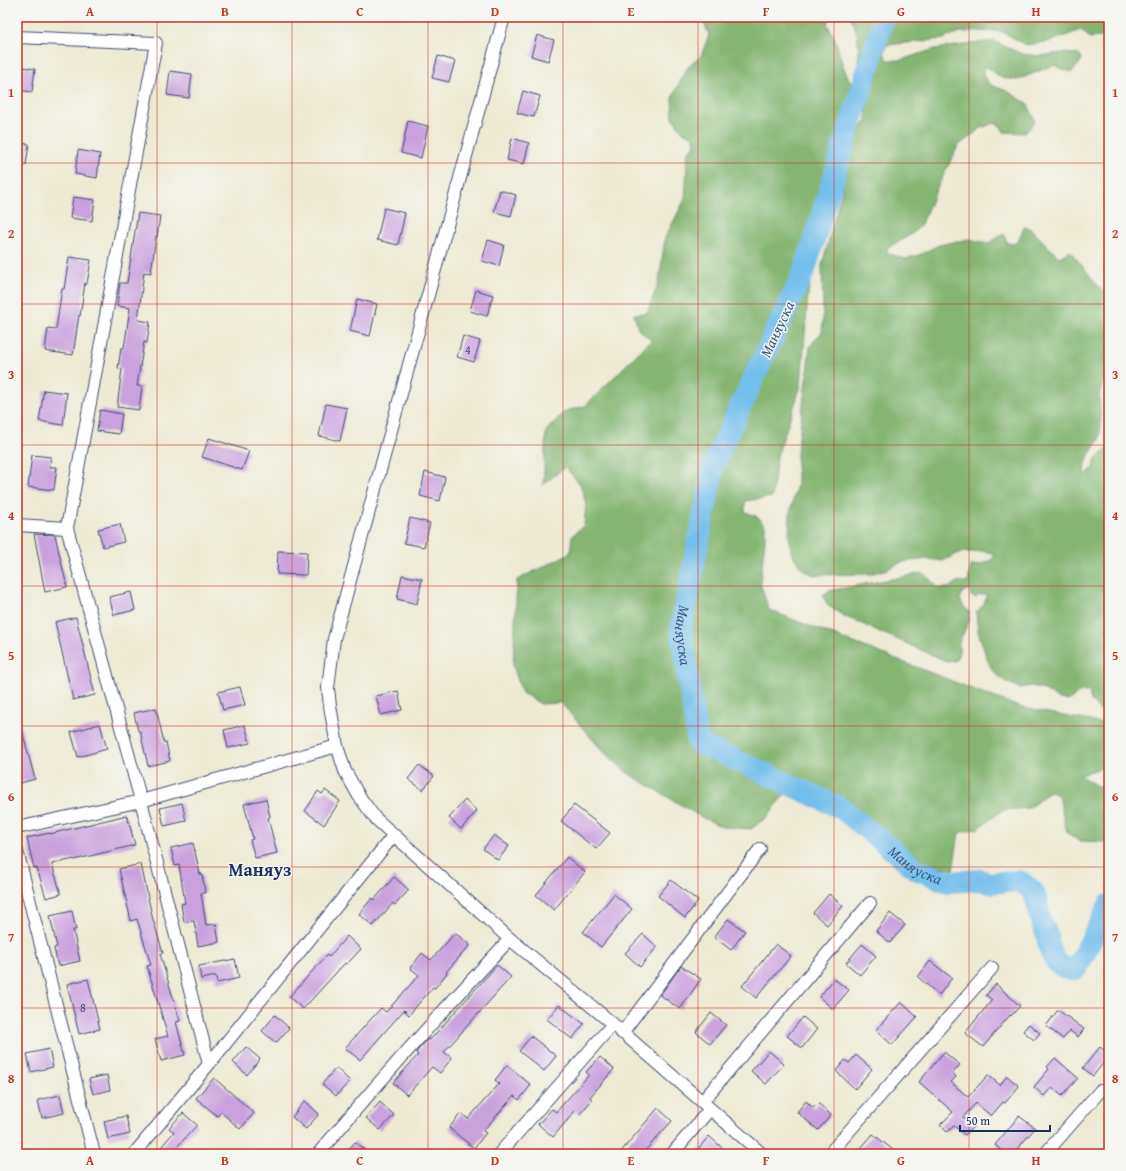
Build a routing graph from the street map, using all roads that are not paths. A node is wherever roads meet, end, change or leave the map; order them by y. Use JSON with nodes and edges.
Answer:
{"nodes":[{"id":1,"x":504,"y":17,"type":"edge"},
{"id":2,"x":17,"y":37,"type":"edge"},
{"id":3,"x":17,"y":525,"type":"edge"},
{"id":4,"x":67,"y":528,"type":"junction"},
{"id":5,"x":337,"y":746,"type":"junction"},
{"id":6,"x":141,"y":801,"type":"junction"},
{"id":7,"x":17,"y":828,"type":"edge"},
{"id":8,"x":393,"y":836,"type":"junction"},
{"id":9,"x":760,"y":849,"type":"dead end"},
{"id":10,"x":17,"y":851,"type":"edge"},
{"id":11,"x":870,"y":903,"type":"dead end"},
{"id":12,"x":510,"y":939,"type":"junction"},
{"id":13,"x":992,"y":968,"type":"dead end"},
{"id":14,"x":613,"y":1024,"type":"junction"},
{"id":15,"x":622,"y":1033,"type":"junction"},
{"id":16,"x":209,"y":1064,"type":"junction"},
{"id":17,"x":1100,"y":1091,"type":"dead end"},
{"id":18,"x":706,"y":1106,"type":"junction"},
{"id":19,"x":94,"y":1154,"type":"edge"},
{"id":20,"x":134,"y":1154,"type":"edge"},
{"id":21,"x":318,"y":1154,"type":"edge"},
{"id":22,"x":499,"y":1154,"type":"edge"},
{"id":23,"x":672,"y":1154,"type":"edge"},
{"id":24,"x":762,"y":1154,"type":"edge"},
{"id":25,"x":829,"y":1154,"type":"edge"},
{"id":26,"x":1045,"y":1154,"type":"edge"}],
"edges":[{"from":1,"to":5,"type":"street"},
{"from":2,"to":4,"type":"street"},
{"from":3,"to":4,"type":"street"},
{"from":4,"to":6,"type":"street"},
{"from":5,"to":6,"type":"street"},
{"from":5,"to":8,"type":"street"},
{"from":6,"to":7,"type":"street"},
{"from":6,"to":16,"type":"street"},
{"from":8,"to":12,"type":"street"},
{"from":8,"to":16,"type":"street"},
{"from":9,"to":15,"type":"street"},
{"from":10,"to":19,"type":"street"},
{"from":11,"to":18,"type":"street"},
{"from":12,"to":14,"type":"street"},
{"from":12,"to":21,"type":"street"},
{"from":13,"to":25,"type":"street"},
{"from":14,"to":15,"type":"street"},
{"from":14,"to":22,"type":"street"},
{"from":15,"to":18,"type":"street"},
{"from":16,"to":20,"type":"street"},
{"from":17,"to":26,"type":"street"},
{"from":18,"to":23,"type":"street"},
{"from":18,"to":24,"type":"street"}]}
